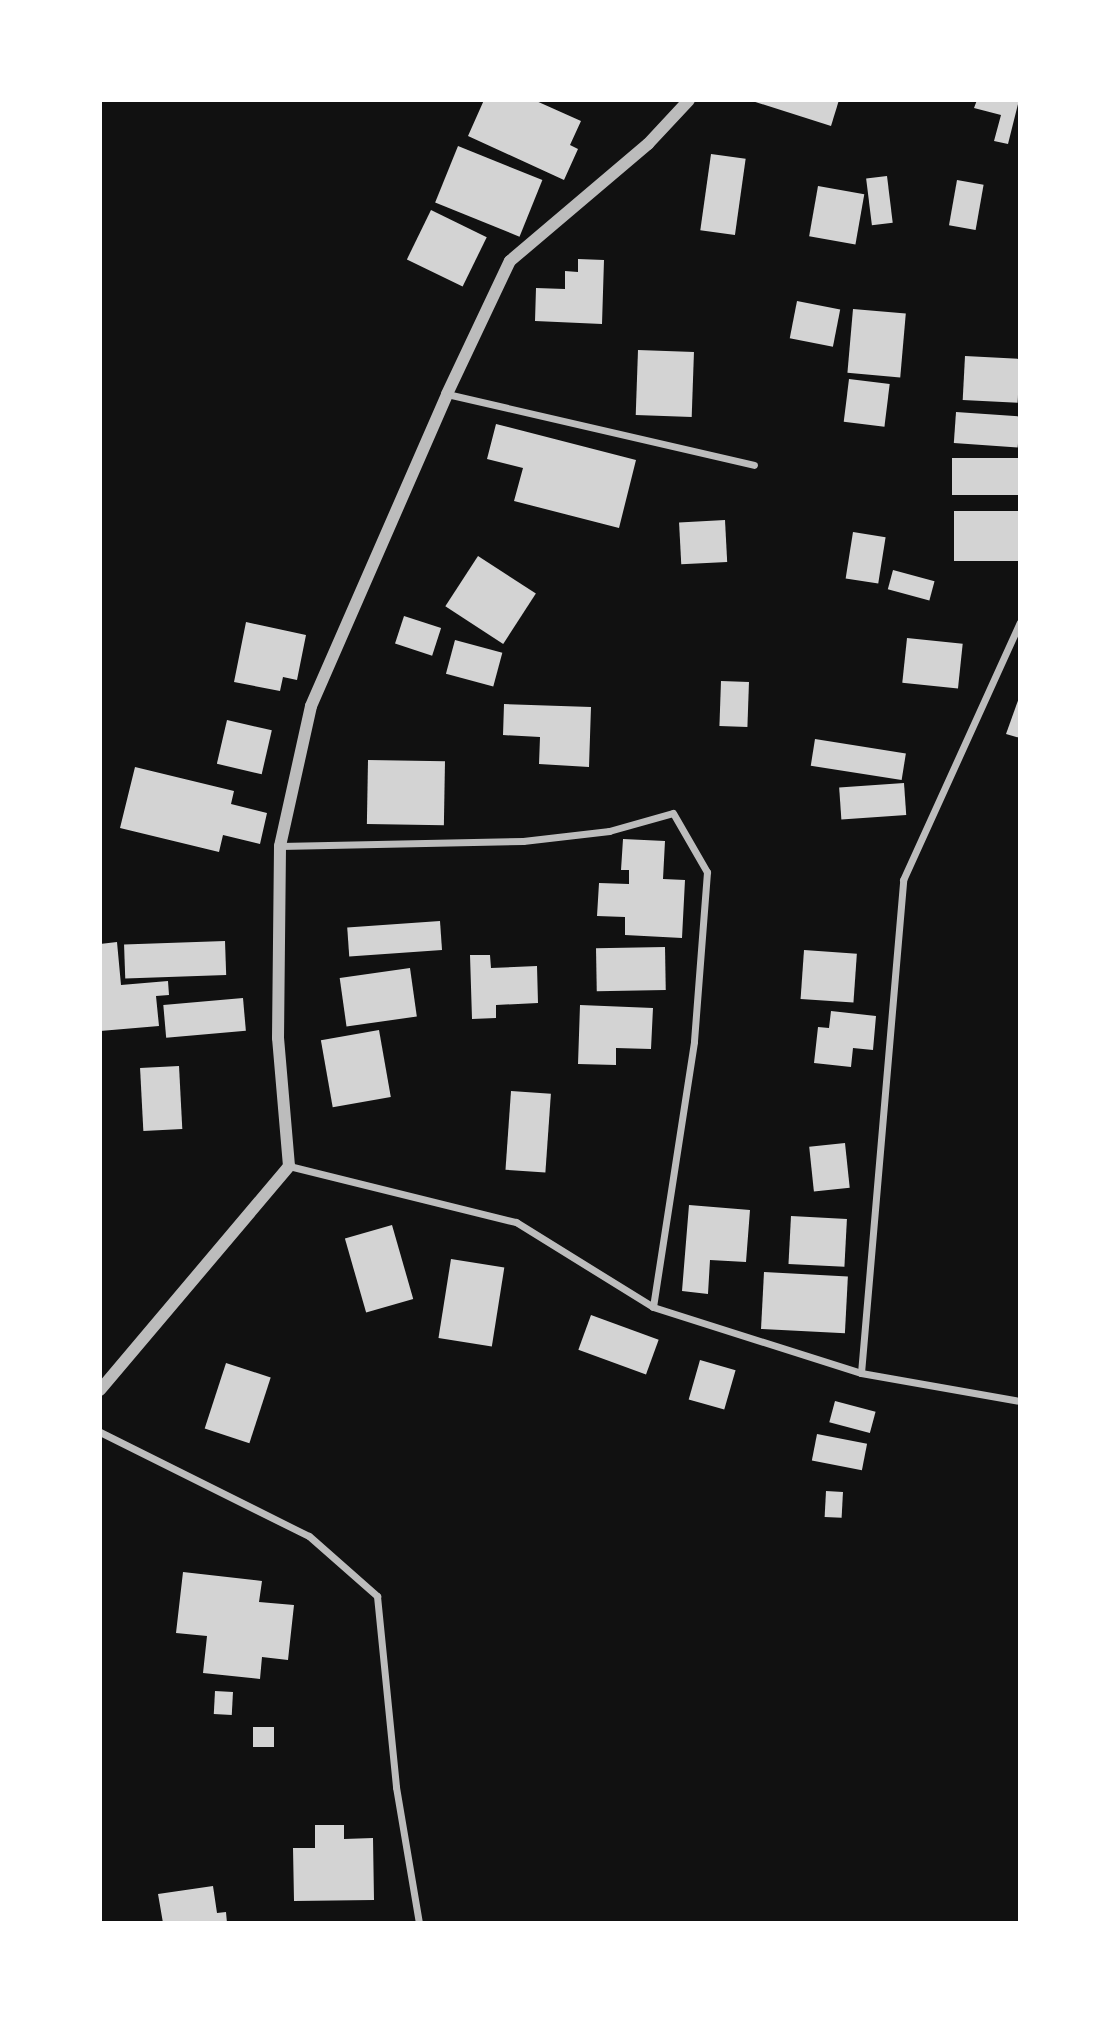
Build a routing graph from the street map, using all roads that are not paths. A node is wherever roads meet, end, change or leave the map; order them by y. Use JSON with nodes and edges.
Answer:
{"nodes":[{"id":1,"x":689,"y":100,"type":"edge"},
{"id":2,"x":447,"y":394,"type":"junction"},
{"id":3,"x":754,"y":465,"type":"dead end"},
{"id":4,"x":1020,"y":622,"type":"edge"},
{"id":5,"x":280,"y":846,"type":"junction"},
{"id":6,"x":289,"y":1166,"type":"junction"},
{"id":7,"x":653,"y":1307,"type":"junction"},
{"id":8,"x":861,"y":1373,"type":"junction"},
{"id":9,"x":100,"y":1390,"type":"edge"},
{"id":10,"x":1020,"y":1401,"type":"edge"},
{"id":11,"x":100,"y":1432,"type":"edge"},
{"id":12,"x":419,"y":1923,"type":"edge"}],
"edges":[{"from":1,"to":2,"type":"street"},
{"from":2,"to":3,"type":"street"},
{"from":2,"to":5,"type":"street"},
{"from":4,"to":8,"type":"street"},
{"from":5,"to":6,"type":"street"},
{"from":5,"to":7,"type":"street"},
{"from":6,"to":7,"type":"street"},
{"from":6,"to":9,"type":"street"},
{"from":7,"to":8,"type":"street"},
{"from":8,"to":10,"type":"street"},
{"from":11,"to":12,"type":"street"}]}
